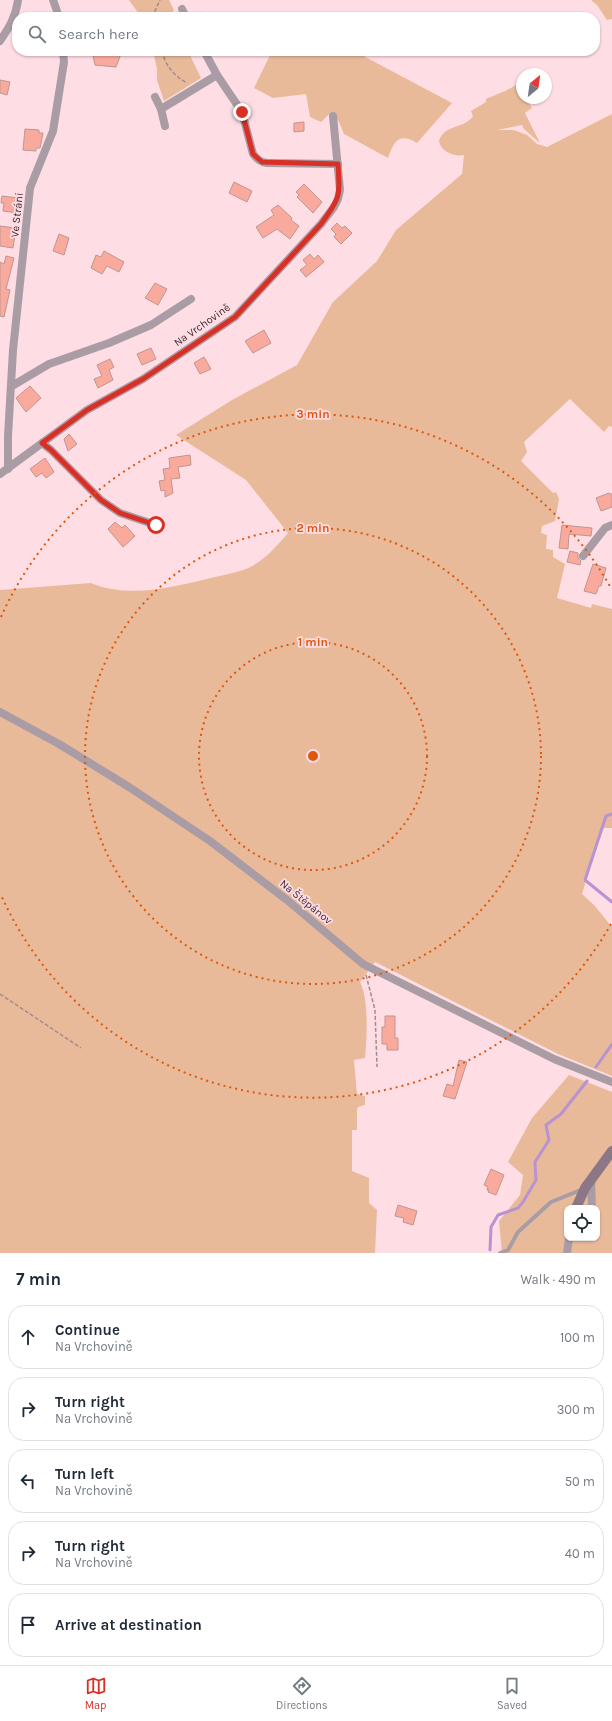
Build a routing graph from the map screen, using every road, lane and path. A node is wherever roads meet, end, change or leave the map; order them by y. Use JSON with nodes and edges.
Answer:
{"nodes":[{"id":1,"x":18,"y":0,"type":"edge"},
{"id":2,"x":53,"y":0,"type":"edge"},
{"id":3,"x":160,"y":0,"type":"edge"},
{"id":4,"x":182,"y":9,"type":"dead end"},
{"id":5,"x":16,"y":12,"type":"edge"},
{"id":6,"x":57,"y":12,"type":"edge"},
{"id":7,"x":154,"y":12,"type":"edge"},
{"id":8,"x":184,"y":12,"type":"edge"},
{"id":9,"x":12,"y":21,"type":"edge"},
{"id":10,"x":0,"y":41,"type":"edge"},
{"id":11,"x":63,"y":56,"type":"edge"},
{"id":12,"x":164,"y":56,"type":"edge"},
{"id":13,"x":207,"y":56,"type":"edge"},
{"id":14,"x":217,"y":75,"type":"junction"},
{"id":15,"x":196,"y":88,"type":"junction"},
{"id":16,"x":155,"y":97,"type":"dead end"},
{"id":17,"x":161,"y":109,"type":"junction"},
{"id":18,"x":333,"y":116,"type":"dead end"},
{"id":19,"x":165,"y":126,"type":"dead end"},
{"id":20,"x":338,"y":164,"type":"junction"},
{"id":21,"x":191,"y":299,"type":"dead end"},
{"id":22,"x":12,"y":386,"type":"junction"},
{"id":23,"x":42,"y":443,"type":"junction"},
{"id":24,"x":8,"y":469,"type":"junction"},
{"id":25,"x":0,"y":474,"type":"edge"},
{"id":26,"x":156,"y":525,"type":"dead end"},
{"id":27,"x":612,"y":525,"type":"edge"},
{"id":28,"x":583,"y":556,"type":"dead end"},
{"id":29,"x":0,"y":712,"type":"edge"},
{"id":30,"x":363,"y":964,"type":"junction"},
{"id":31,"x":0,"y":994,"type":"edge"},
{"id":32,"x":81,"y":1048,"type":"dead end"},
{"id":33,"x":377,"y":1067,"type":"dead end"},
{"id":34,"x":612,"y":1082,"type":"edge"},
{"id":35,"x":612,"y":1151,"type":"edge"},
{"id":36,"x":588,"y":1184,"type":"junction"},
{"id":37,"x":578,"y":1205,"type":"edge"},
{"id":38,"x":592,"y":1205,"type":"edge"},
{"id":39,"x":569,"y":1241,"type":"edge"},
{"id":40,"x":500,"y":1253,"type":"edge"},
{"id":41,"x":567,"y":1253,"type":"edge"}],
"edges":[{"from":1,"to":5,"type":"street"},
{"from":2,"to":6,"type":"street"},
{"from":3,"to":7,"type":"path"},
{"from":4,"to":8,"type":"street"},
{"from":9,"to":10,"type":"street"},
{"from":11,"to":22,"type":"street","name":"Ve Stráni"},
{"from":12,"to":15,"type":"path"},
{"from":13,"to":14,"type":"street"},
{"from":14,"to":15,"type":"street"},
{"from":14,"to":20,"type":"street"},
{"from":15,"to":17,"type":"street"},
{"from":16,"to":17,"type":"street"},
{"from":17,"to":19,"type":"street"},
{"from":18,"to":20,"type":"street","name":"Na Vrchovině"},
{"from":20,"to":23,"type":"street","name":"Na Vrchovině"},
{"from":21,"to":22,"type":"street"},
{"from":22,"to":24,"type":"street","name":"Ve Stráni"},
{"from":23,"to":24,"type":"street","name":"Na Vrchovině"},
{"from":23,"to":26,"type":"street"},
{"from":24,"to":25,"type":"street","name":"Na Vrchovině"},
{"from":27,"to":28,"type":"street"},
{"from":29,"to":30,"type":"street","name":"Na Štěpánov"},
{"from":30,"to":33,"type":"path"},
{"from":30,"to":34,"type":"street","name":"Na Štěpánov"},
{"from":31,"to":32,"type":"path"},
{"from":35,"to":36,"type":"street"},
{"from":36,"to":37,"type":"street"},
{"from":36,"to":38,"type":"street"},
{"from":36,"to":40,"type":"lane"},
{"from":39,"to":41,"type":"street"}]}
